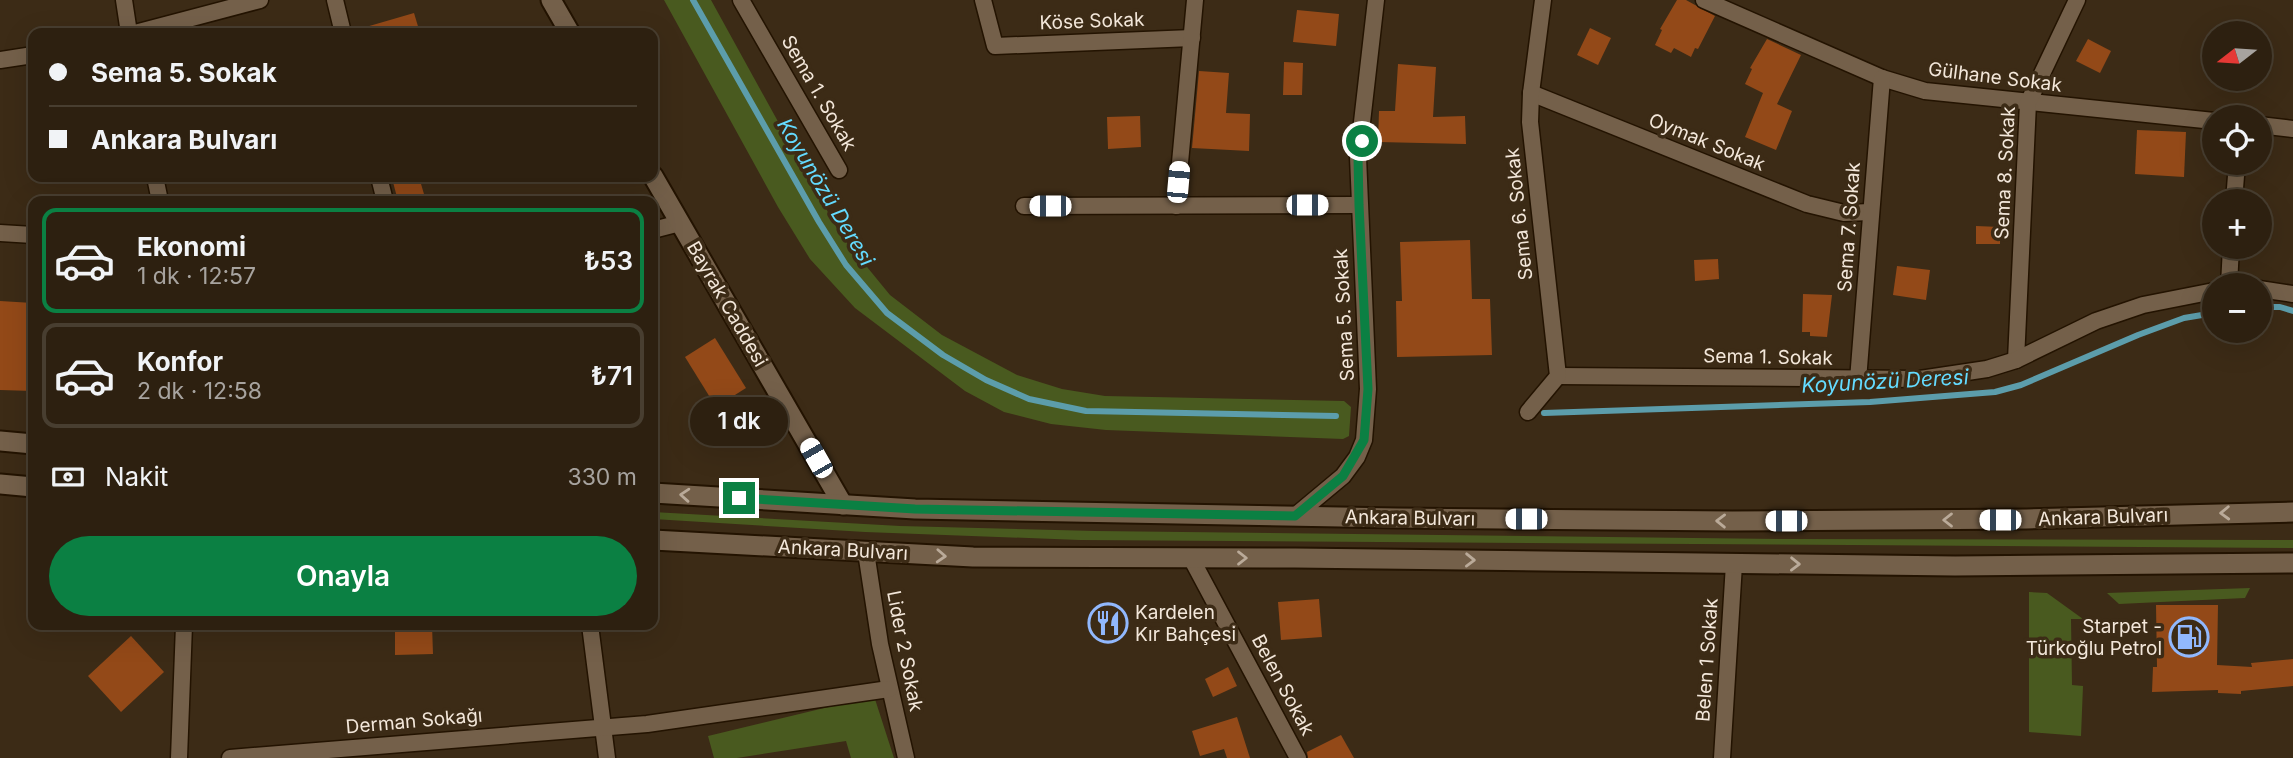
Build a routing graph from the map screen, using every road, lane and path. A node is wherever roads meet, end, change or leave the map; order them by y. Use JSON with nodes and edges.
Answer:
{"nodes":[{"id":1,"x":124,"y":0,"type":"edge"},
{"id":2,"x":260,"y":0,"type":"edge"},
{"id":3,"x":335,"y":0,"type":"edge"},
{"id":4,"x":551,"y":0,"type":"edge"},
{"id":5,"x":741,"y":0,"type":"edge"},
{"id":6,"x":983,"y":0,"type":"edge"},
{"id":7,"x":1195,"y":0,"type":"edge"},
{"id":8,"x":1376,"y":0,"type":"edge"},
{"id":9,"x":1543,"y":0,"type":"edge"},
{"id":10,"x":1704,"y":0,"type":"edge"},
{"id":11,"x":2077,"y":0,"type":"edge"},
{"id":12,"x":128,"y":28,"type":"edge"},
{"id":13,"x":154,"y":28,"type":"edge"},
{"id":14,"x":342,"y":28,"type":"edge"},
{"id":15,"x":567,"y":28,"type":"edge"},
{"id":16,"x":1192,"y":38,"type":"junction"},
{"id":17,"x":28,"y":56,"type":"edge"},
{"id":18,"x":0,"y":60,"type":"edge"},
{"id":19,"x":1882,"y":78,"type":"junction"},
{"id":20,"x":1531,"y":93,"type":"junction"},
{"id":21,"x":2028,"y":103,"type":"junction"},
{"id":22,"x":2202,"y":120,"type":"edge"},
{"id":23,"x":2272,"y":127,"type":"edge"},
{"id":24,"x":2293,"y":129,"type":"edge"},
{"id":25,"x":839,"y":170,"type":"dead end"},
{"id":26,"x":656,"y":182,"type":"edge"},
{"id":27,"x":1359,"y":205,"type":"junction"},
{"id":28,"x":1024,"y":206,"type":"dead end"},
{"id":29,"x":1176,"y":206,"type":"junction"},
{"id":30,"x":1871,"y":212,"type":"junction"},
{"id":31,"x":680,"y":223,"type":"junction"},
{"id":32,"x":658,"y":229,"type":"edge"},
{"id":33,"x":0,"y":233,"type":"edge"},
{"id":34,"x":28,"y":235,"type":"edge"},
{"id":35,"x":2272,"y":291,"type":"edge"},
{"id":36,"x":2202,"y":293,"type":"edge"},
{"id":37,"x":2293,"y":294,"type":"edge"},
{"id":38,"x":2016,"y":360,"type":"junction"},
{"id":39,"x":1559,"y":376,"type":"junction"},
{"id":40,"x":1858,"y":380,"type":"junction"},
{"id":41,"x":1528,"y":412,"type":"dead end"},
{"id":42,"x":0,"y":441,"type":"edge"},
{"id":43,"x":28,"y":444,"type":"edge"},
{"id":44,"x":0,"y":484,"type":"edge"},
{"id":45,"x":28,"y":487,"type":"edge"},
{"id":46,"x":658,"y":493,"type":"edge"},
{"id":47,"x":843,"y":505,"type":"junction"},
{"id":48,"x":2293,"y":512,"type":"edge"},
{"id":49,"x":1295,"y":516,"type":"junction"},
{"id":50,"x":658,"y":540,"type":"edge"},
{"id":51,"x":866,"y":552,"type":"junction"},
{"id":52,"x":1191,"y":558,"type":"junction"},
{"id":53,"x":2293,"y":563,"type":"edge"},
{"id":54,"x":1734,"y":564,"type":"junction"},
{"id":55,"x":184,"y":630,"type":"edge"},
{"id":56,"x":591,"y":630,"type":"edge"},
{"id":57,"x":889,"y":689,"type":"junction"},
{"id":58,"x":601,"y":726,"type":"junction"},
{"id":59,"x":179,"y":758,"type":"edge"},
{"id":60,"x":230,"y":758,"type":"edge"},
{"id":61,"x":607,"y":758,"type":"edge"},
{"id":62,"x":906,"y":758,"type":"edge"},
{"id":63,"x":1298,"y":758,"type":"edge"},
{"id":64,"x":1722,"y":758,"type":"edge"}],
"edges":[{"from":1,"to":12,"type":"street"},
{"from":2,"to":13,"type":"street"},
{"from":3,"to":14,"type":"street"},
{"from":4,"to":15,"type":"main road"},
{"from":5,"to":25,"type":"street","name":"Sema 1. Sokak"},
{"from":6,"to":16,"type":"street","name":"Köse Sokak"},
{"from":7,"to":16,"type":"street"},
{"from":8,"to":27,"type":"street","name":"Sema 5. Sokak"},
{"from":9,"to":20,"type":"street","name":"Sema 6. Sokak"},
{"from":10,"to":19,"type":"street","name":"Gülhane Sokak"},
{"from":11,"to":21,"type":"street","name":"Sema 8. Sokak"},
{"from":16,"to":29,"type":"street"},
{"from":17,"to":18,"type":"street"},
{"from":19,"to":21,"type":"street","name":"Gülhane Sokak"},
{"from":19,"to":30,"type":"street","name":"Sema 7. Sokak"},
{"from":20,"to":30,"type":"street","name":"Oymak Sokak"},
{"from":20,"to":39,"type":"street","name":"Sema 6. Sokak"},
{"from":21,"to":22,"type":"street","name":"Gülhane Sokak"},
{"from":21,"to":38,"type":"street","name":"Sema 8. Sokak"},
{"from":23,"to":24,"type":"street"},
{"from":26,"to":31,"type":"main road","name":"Bayrak Caddesi"},
{"from":27,"to":29,"type":"street"},
{"from":27,"to":49,"type":"street","name":"Sema 5. Sokak"},
{"from":28,"to":29,"type":"street"},
{"from":30,"to":40,"type":"street","name":"Sema 7. Sokak"},
{"from":31,"to":32,"type":"street"},
{"from":31,"to":47,"type":"main road","name":"Bayrak Caddesi"},
{"from":33,"to":34,"type":"street"},
{"from":35,"to":37,"type":"street"},
{"from":36,"to":38,"type":"street","name":"Sema 1. Sokak"},
{"from":38,"to":40,"type":"street","name":"Sema 1. Sokak"},
{"from":39,"to":40,"type":"street","name":"Sema 1. Sokak"},
{"from":39,"to":41,"type":"street"},
{"from":42,"to":43,"type":"main road"},
{"from":44,"to":45,"type":"main road"},
{"from":47,"to":46,"type":"main road","name":"Ankara Bulvarı","one_way":true},
{"from":47,"to":49,"type":"main road","name":"Ankara Bulvarı"},
{"from":48,"to":49,"type":"main road","name":"Ankara Bulvarı","one_way":true},
{"from":50,"to":51,"type":"main road","name":"Ankara Bulvarı"},
{"from":51,"to":52,"type":"main road","name":"Ankara Bulvarı","one_way":true},
{"from":51,"to":57,"type":"street","name":"Lider 2 Sokak"},
{"from":52,"to":54,"type":"main road","name":"Ankara Bulvarı","one_way":true},
{"from":52,"to":63,"type":"street","name":"Belen Sokak"},
{"from":54,"to":53,"type":"main road","name":"Ankara Bulvarı","one_way":true},
{"from":54,"to":64,"type":"street","name":"Belen 1 Sokak"},
{"from":55,"to":59,"type":"street"},
{"from":56,"to":58,"type":"street"},
{"from":57,"to":58,"type":"street","name":"Derman Sokağı"},
{"from":57,"to":62,"type":"street","name":"Lider 2 Sokak"},
{"from":58,"to":60,"type":"street","name":"Derman Sokağı"},
{"from":58,"to":61,"type":"street"}]}
